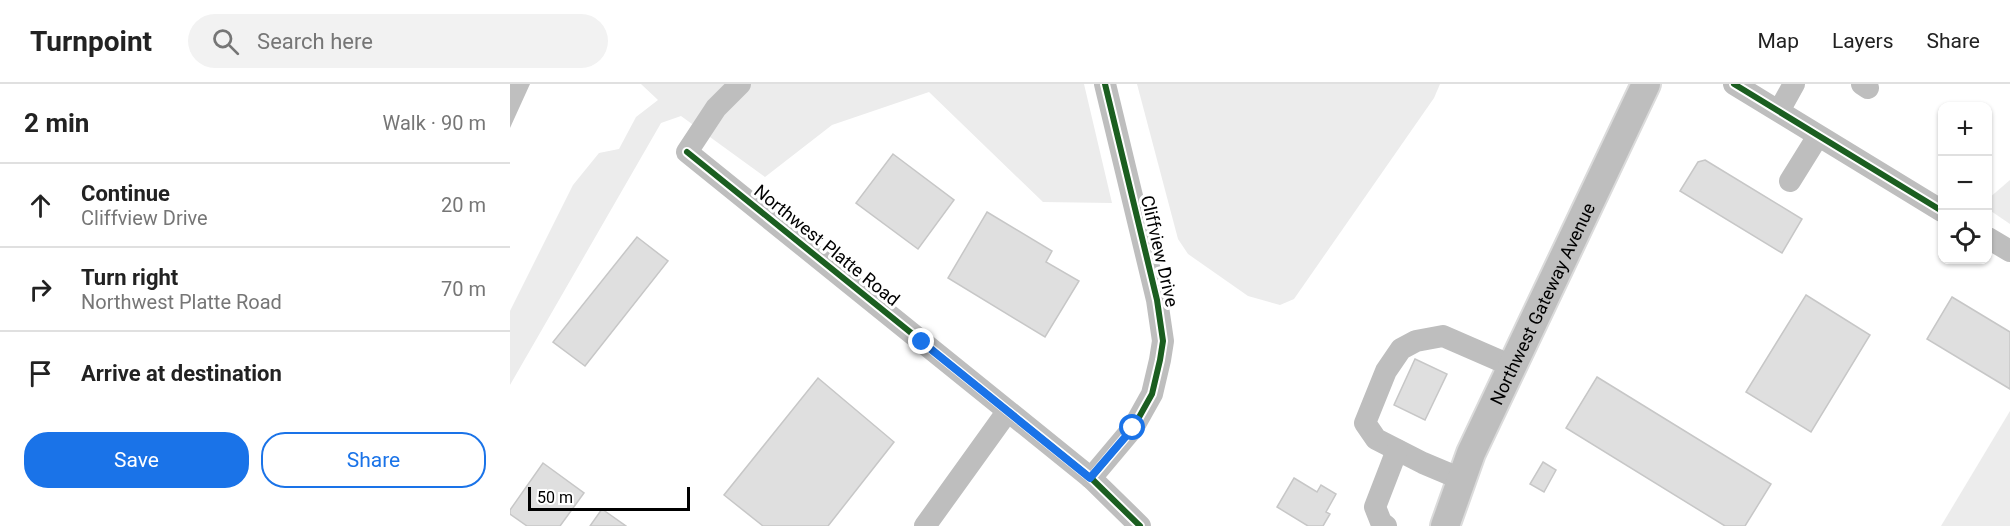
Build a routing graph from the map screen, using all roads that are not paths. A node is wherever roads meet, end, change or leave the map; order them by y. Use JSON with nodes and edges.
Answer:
{"nodes":[{"id":1,"x":740,"y":84,"type":"edge"},
{"id":2,"x":1105,"y":84,"type":"edge"},
{"id":3,"x":1646,"y":84,"type":"edge"},
{"id":4,"x":1734,"y":84,"type":"edge"},
{"id":5,"x":1794,"y":84,"type":"edge"},
{"id":6,"x":1779,"y":111,"type":"junction"},
{"id":7,"x":1818,"y":136,"type":"junction"},
{"id":8,"x":1790,"y":181,"type":"dead end"},
{"id":9,"x":1940,"y":210,"type":"edge"},
{"id":10,"x":1992,"y":240,"type":"edge"},
{"id":11,"x":2010,"y":251,"type":"edge"},
{"id":12,"x":1512,"y":366,"type":"junction"},
{"id":13,"x":1007,"y":411,"type":"junction"},
{"id":14,"x":1397,"y":450,"type":"junction"},
{"id":15,"x":1090,"y":478,"type":"junction"},
{"id":16,"x":1461,"y":479,"type":"junction"},
{"id":17,"x":925,"y":526,"type":"edge"},
{"id":18,"x":1140,"y":526,"type":"edge"},
{"id":19,"x":1386,"y":526,"type":"edge"},
{"id":20,"x":1444,"y":526,"type":"edge"}],
"edges":[{"from":1,"to":13,"type":"street","name":"Northwest Platte Road"},
{"from":2,"to":15,"type":"street","name":"Cliffview Drive"},
{"from":3,"to":12,"type":"main road","name":"Northwest Gateway Avenue"},
{"from":4,"to":6,"type":"street"},
{"from":5,"to":6,"type":"street"},
{"from":6,"to":7,"type":"street"},
{"from":7,"to":8,"type":"street"},
{"from":7,"to":9,"type":"street"},
{"from":10,"to":11,"type":"street"},
{"from":12,"to":14,"type":"street"},
{"from":12,"to":16,"type":"main road","name":"Northwest Gateway Avenue"},
{"from":13,"to":15,"type":"street","name":"Northwest Platte Road"},
{"from":13,"to":17,"type":"street"},
{"from":14,"to":16,"type":"street"},
{"from":14,"to":19,"type":"street"},
{"from":15,"to":18,"type":"street","name":"Northwest Platte Road"},
{"from":16,"to":20,"type":"main road","name":"Northwest Gateway Avenue"}]}
